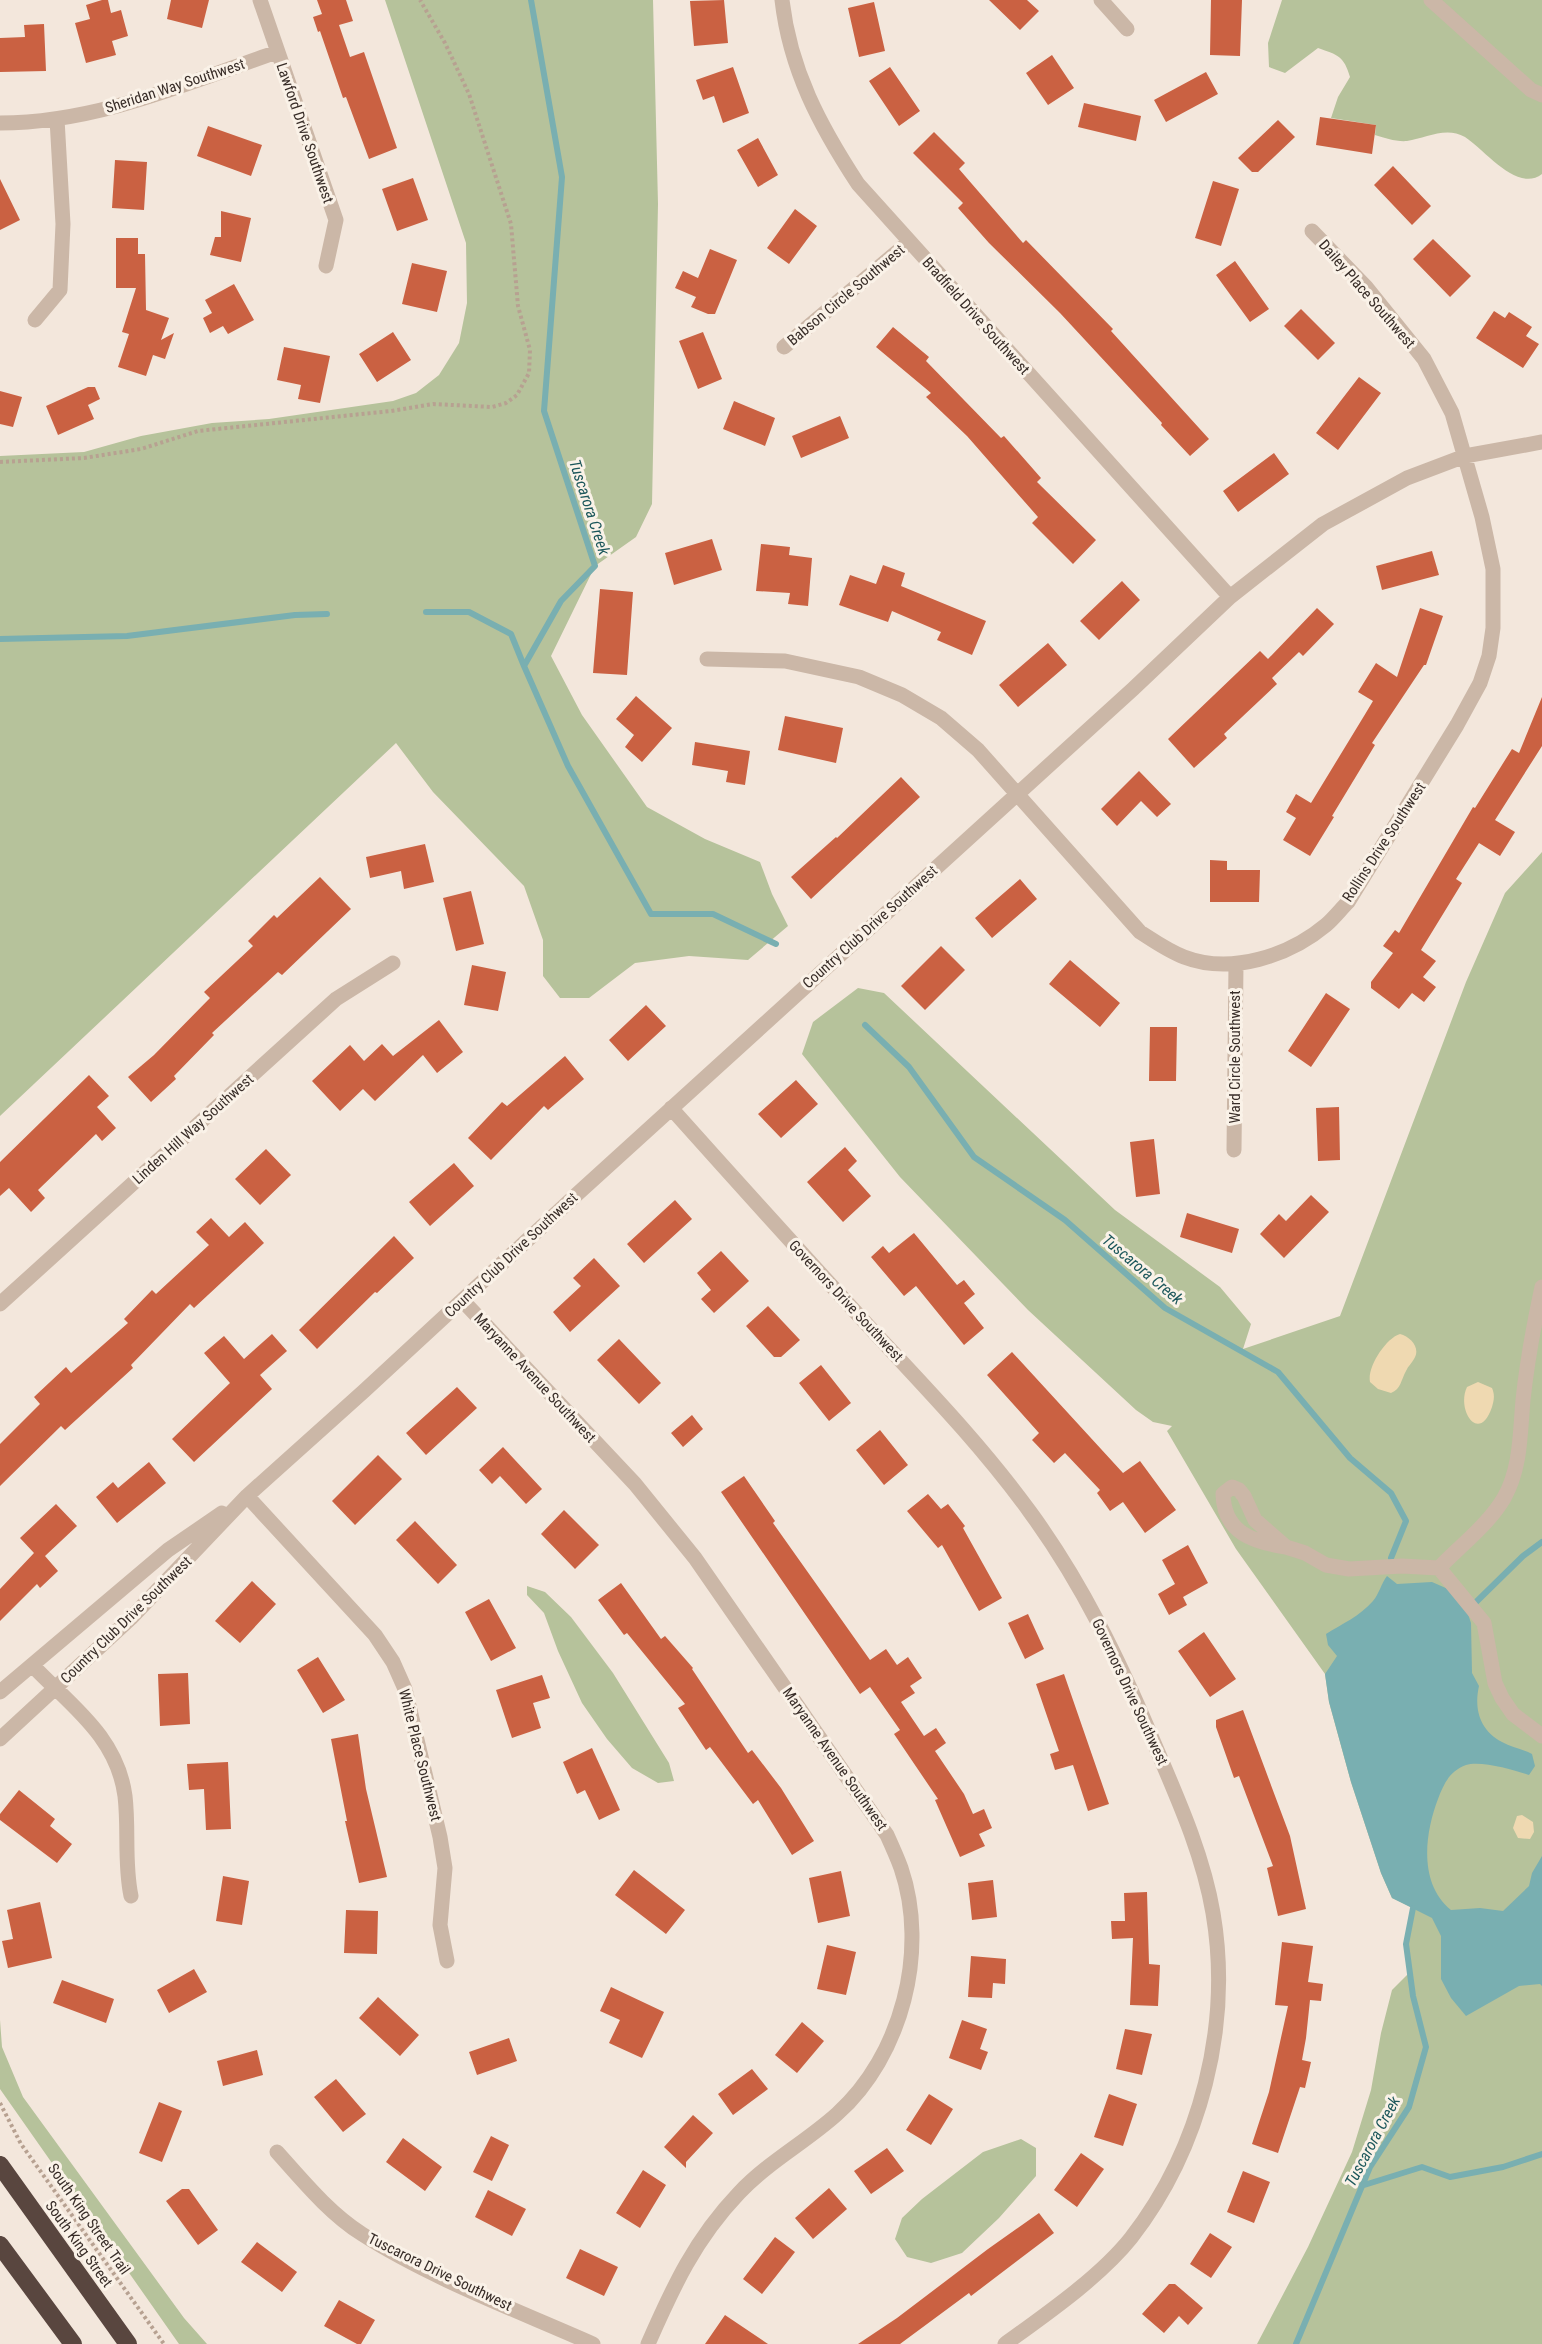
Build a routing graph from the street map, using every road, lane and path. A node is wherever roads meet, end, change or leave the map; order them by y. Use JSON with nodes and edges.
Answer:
{"nodes":[{"id":1,"x":260,"y":0,"type":"edge"},
{"id":2,"x":420,"y":0,"type":"edge"},
{"id":3,"x":782,"y":0,"type":"edge"},
{"id":4,"x":1101,"y":0,"type":"edge"},
{"id":5,"x":1431,"y":0,"type":"edge"},
{"id":6,"x":1127,"y":29,"type":"dead end"},
{"id":7,"x":277,"y":51,"type":"junction"},
{"id":8,"x":1542,"y":95,"type":"edge"},
{"id":9,"x":57,"y":119,"type":"junction"},
{"id":10,"x":0,"y":123,"type":"edge"},
{"id":11,"x":1312,"y":231,"type":"dead end"},
{"id":12,"x":909,"y":242,"type":"junction"},
{"id":13,"x":326,"y":266,"type":"dead end"},
{"id":14,"x":35,"y":320,"type":"dead end"},
{"id":15,"x":784,"y":347,"type":"dead end"},
{"id":16,"x":1542,"y":442,"type":"edge"},
{"id":17,"x":1465,"y":456,"type":"junction"},
{"id":18,"x":0,"y":462,"type":"edge"},
{"id":19,"x":1230,"y":597,"type":"junction"},
{"id":20,"x":707,"y":659,"type":"dead end"},
{"id":21,"x":1017,"y":793,"type":"junction"},
{"id":22,"x":393,"y":963,"type":"dead end"},
{"id":23,"x":1236,"y":964,"type":"junction"},
{"id":24,"x":671,"y":1108,"type":"junction"},
{"id":25,"x":1234,"y":1150,"type":"dead end"},
{"id":26,"x":1542,"y":1287,"type":"edge"},
{"id":27,"x":463,"y":1301,"type":"junction"},
{"id":28,"x":0,"y":1304,"type":"edge"},
{"id":29,"x":247,"y":1496,"type":"junction"},
{"id":30,"x":1286,"y":1547,"type":"dead end"},
{"id":31,"x":1439,"y":1568,"type":"junction"},
{"id":32,"x":32,"y":1665,"type":"junction"},
{"id":33,"x":55,"y":1689,"type":"junction"},
{"id":34,"x":0,"y":1692,"type":"edge"},
{"id":35,"x":1542,"y":1736,"type":"edge"},
{"id":36,"x":0,"y":1738,"type":"edge"},
{"id":37,"x":131,"y":1896,"type":"dead end"},
{"id":38,"x":447,"y":1961,"type":"dead end"},
{"id":39,"x":0,"y":2103,"type":"edge"},
{"id":40,"x":277,"y":2152,"type":"dead end"},
{"id":41,"x":0,"y":2165,"type":"edge"},
{"id":42,"x":0,"y":2245,"type":"edge"},
{"id":43,"x":73,"y":2344,"type":"edge"},
{"id":44,"x":128,"y":2344,"type":"edge"},
{"id":45,"x":164,"y":2344,"type":"edge"},
{"id":46,"x":593,"y":2344,"type":"edge"},
{"id":47,"x":648,"y":2344,"type":"edge"},
{"id":48,"x":1005,"y":2344,"type":"edge"}],
"edges":[{"from":1,"to":7,"type":"street","name":"Lawford Drive Southwest"},
{"from":2,"to":18,"type":"path"},
{"from":3,"to":12,"type":"street","name":"Bradfield Drive Southwest"},
{"from":4,"to":6,"type":"street"},
{"from":5,"to":8,"type":"street"},
{"from":7,"to":9,"type":"street","name":"Sheridan Way Southwest"},
{"from":7,"to":13,"type":"street","name":"Lawford Drive Southwest"},
{"from":9,"to":10,"type":"street","name":"Sheridan Way Southwest"},
{"from":9,"to":14,"type":"street"},
{"from":11,"to":17,"type":"street","name":"Dailey Place Southwest"},
{"from":12,"to":15,"type":"street","name":"Babson Circle Southwest"},
{"from":12,"to":19,"type":"street","name":"Bradfield Drive Southwest"},
{"from":16,"to":17,"type":"street","name":"Country Club Drive Southwest"},
{"from":17,"to":19,"type":"street","name":"Country Club Drive Southwest"},
{"from":17,"to":23,"type":"street","name":"Rollins Drive Southwest"},
{"from":19,"to":21,"type":"street","name":"Country Club Drive Southwest"},
{"from":20,"to":21,"type":"street","name":"Rollins Drive Southwest"},
{"from":21,"to":23,"type":"street","name":"Rollins Drive Southwest"},
{"from":21,"to":24,"type":"street","name":"Country Club Drive Southwest"},
{"from":22,"to":28,"type":"street","name":"Linden Hill Way Southwest"},
{"from":23,"to":25,"type":"street","name":"Ward Circle Southwest"},
{"from":24,"to":27,"type":"street","name":"Country Club Drive Southwest"},
{"from":24,"to":48,"type":"street","name":"Governors Drive Southwest"},
{"from":26,"to":31,"type":"street"},
{"from":27,"to":29,"type":"street","name":"Country Club Drive Southwest"},
{"from":27,"to":47,"type":"street","name":"Maryanne Avenue Southwest"},
{"from":29,"to":32,"type":"street","name":"Country Club Drive Southwest"},
{"from":29,"to":33,"type":"street","name":"Country Club Drive Southwest"},
{"from":29,"to":38,"type":"street","name":"White Place Southwest"},
{"from":30,"to":31,"type":"street"},
{"from":31,"to":35,"type":"street"},
{"from":32,"to":33,"type":"street"},
{"from":32,"to":34,"type":"street","name":"Country Club Drive Southwest"},
{"from":33,"to":36,"type":"street","name":"Country Club Drive Southwest"},
{"from":33,"to":37,"type":"street"},
{"from":39,"to":45,"type":"path","name":"South King Street Trail"},
{"from":40,"to":46,"type":"street","name":"Tuscarora Drive Southwest"},
{"from":41,"to":44,"type":"highway","name":"South King Street"},
{"from":42,"to":43,"type":"highway"}]}
